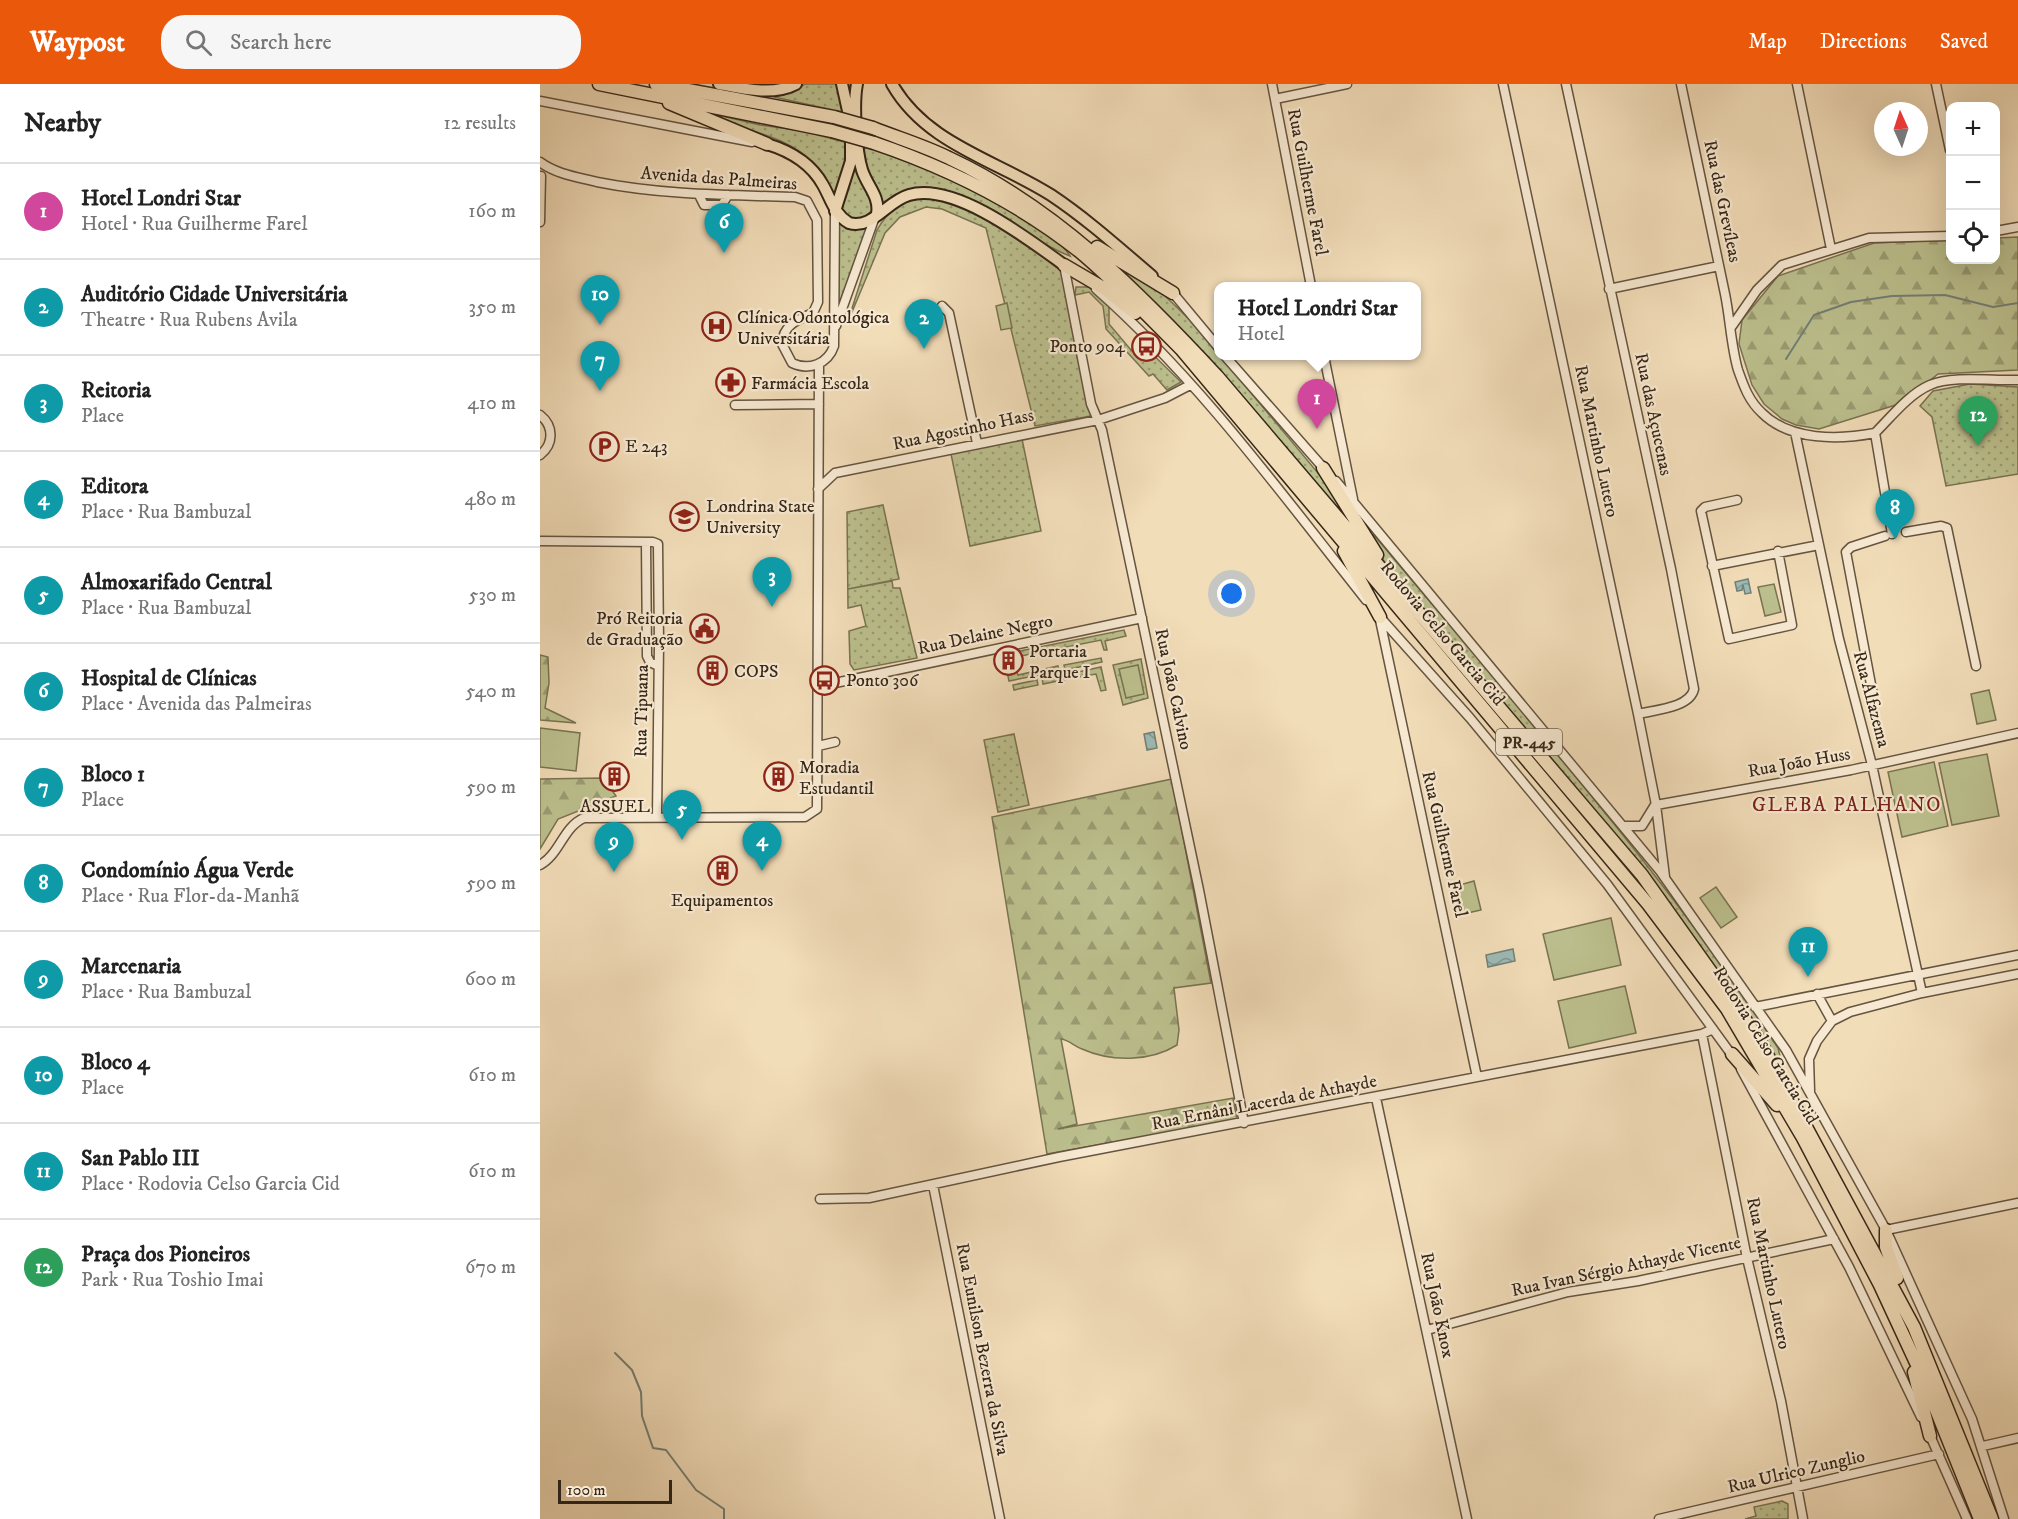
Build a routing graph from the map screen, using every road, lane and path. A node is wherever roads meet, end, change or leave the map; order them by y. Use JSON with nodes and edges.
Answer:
{"nodes":[{"id":1,"x":599,"y":84,"type":"edge"},
{"id":2,"x":656,"y":84,"type":"edge"},
{"id":3,"x":796,"y":84,"type":"edge"},
{"id":4,"x":843,"y":84,"type":"edge"},
{"id":5,"x":857,"y":84,"type":"edge"},
{"id":6,"x":892,"y":84,"type":"edge"},
{"id":7,"x":1272,"y":84,"type":"edge"},
{"id":8,"x":1347,"y":84,"type":"edge"},
{"id":9,"x":1503,"y":84,"type":"edge"},
{"id":10,"x":1566,"y":84,"type":"edge"},
{"id":11,"x":1681,"y":84,"type":"edge"},
{"id":12,"x":1797,"y":84,"type":"edge"},
{"id":13,"x":1936,"y":84,"type":"edge"},
{"id":14,"x":728,"y":85,"type":"edge"},
{"id":15,"x":637,"y":92,"type":"junction"},
{"id":16,"x":1275,"y":99,"type":"junction"},
{"id":17,"x":540,"y":101,"type":"edge"},
{"id":18,"x":1946,"y":131,"type":"edge"},
{"id":19,"x":767,"y":144,"type":"junction"},
{"id":20,"x":540,"y":162,"type":"edge"},
{"id":21,"x":541,"y":176,"type":"edge"},
{"id":22,"x":835,"y":211,"type":"junction"},
{"id":23,"x":877,"y":214,"type":"junction"},
{"id":24,"x":1053,"y":220,"type":"junction"},
{"id":25,"x":540,"y":222,"type":"edge"},
{"id":26,"x":2018,"y":227,"type":"edge"},
{"id":27,"x":2000,"y":230,"type":"edge"},
{"id":28,"x":1946,"y":236,"type":"edge"},
{"id":29,"x":1831,"y":249,"type":"junction"},
{"id":30,"x":1064,"y":265,"type":"junction"},
{"id":31,"x":1719,"y":266,"type":"junction"},
{"id":32,"x":1310,"y":282,"type":"edge"},
{"id":33,"x":1609,"y":289,"type":"junction"},
{"id":34,"x":1173,"y":293,"type":"junction"},
{"id":35,"x":942,"y":306,"type":"dead end"},
{"id":36,"x":1732,"y":326,"type":"junction"},
{"id":37,"x":835,"y":330,"type":"junction"},
{"id":38,"x":1214,"y":342,"type":"edge"},
{"id":39,"x":1181,"y":349,"type":"junction"},
{"id":40,"x":1228,"y":360,"type":"edge"},
{"id":41,"x":1325,"y":360,"type":"edge"},
{"id":42,"x":819,"y":364,"type":"junction"},
{"id":43,"x":2018,"y":380,"type":"edge"},
{"id":44,"x":1190,"y":385,"type":"junction"},
{"id":45,"x":819,"y":404,"type":"junction"},
{"id":46,"x":735,"y":405,"type":"dead end"},
{"id":47,"x":540,"y":415,"type":"edge"},
{"id":48,"x":1098,"y":420,"type":"junction"},
{"id":49,"x":1795,"y":432,"type":"junction"},
{"id":50,"x":1875,"y":433,"type":"junction"},
{"id":51,"x":977,"y":443,"type":"junction"},
{"id":52,"x":540,"y":455,"type":"edge"},
{"id":53,"x":1323,"y":468,"type":"junction"},
{"id":54,"x":818,"y":489,"type":"junction"},
{"id":55,"x":1353,"y":499,"type":"junction"},
{"id":56,"x":1737,"y":500,"type":"dead end"},
{"id":57,"x":1332,"y":529,"type":"junction"},
{"id":58,"x":1888,"y":535,"type":"junction"},
{"id":59,"x":540,"y":542,"type":"edge"},
{"id":60,"x":1819,"y":545,"type":"junction"},
{"id":61,"x":1778,"y":551,"type":"junction"},
{"id":62,"x":1712,"y":566,"type":"junction"},
{"id":63,"x":1388,"y":578,"type":"junction"},
{"id":64,"x":1380,"y":617,"type":"junction"},
{"id":65,"x":1142,"y":618,"type":"junction"},
{"id":66,"x":1976,"y":666,"type":"dead end"},
{"id":67,"x":835,"y":683,"type":"dead end"},
{"id":68,"x":1873,"y":695,"type":"dead end"},
{"id":69,"x":1638,"y":714,"type":"junction"},
{"id":70,"x":2018,"y":733,"type":"edge"},
{"id":71,"x":835,"y":742,"type":"dead end"},
{"id":72,"x":818,"y":746,"type":"junction"},
{"id":73,"x":1872,"y":765,"type":"junction"},
{"id":74,"x":1656,"y":805,"type":"junction"},
{"id":75,"x":657,"y":817,"type":"junction"},
{"id":76,"x":1623,"y":826,"type":"junction"},
{"id":77,"x":540,"y":865,"type":"edge"},
{"id":78,"x":1665,"y":878,"type":"junction"},
{"id":79,"x":2018,"y":955,"type":"edge"},
{"id":80,"x":2018,"y":974,"type":"edge"},
{"id":81,"x":1918,"y":975,"type":"junction"},
{"id":82,"x":1922,"y":993,"type":"junction"},
{"id":83,"x":1817,"y":994,"type":"junction"},
{"id":84,"x":1755,"y":1006,"type":"junction"},
{"id":85,"x":1832,"y":1021,"type":"junction"},
{"id":86,"x":1713,"y":1029,"type":"junction"},
{"id":87,"x":1702,"y":1034,"type":"junction"},
{"id":88,"x":1732,"y":1054,"type":"junction"},
{"id":89,"x":1477,"y":1077,"type":"junction"},
{"id":90,"x":1810,"y":1092,"type":"junction"},
{"id":91,"x":1376,"y":1098,"type":"junction"},
{"id":92,"x":1244,"y":1123,"type":"junction"},
{"id":93,"x":1803,"y":1138,"type":"junction"},
{"id":94,"x":933,"y":1185,"type":"junction"},
{"id":95,"x":820,"y":1199,"type":"dead end"},
{"id":96,"x":2018,"y":1203,"type":"edge"},
{"id":97,"x":1886,"y":1230,"type":"junction"},
{"id":98,"x":1834,"y":1239,"type":"junction"},
{"id":99,"x":1747,"y":1258,"type":"junction"},
{"id":100,"x":1914,"y":1328,"type":"junction"},
{"id":101,"x":1427,"y":1330,"type":"junction"},
{"id":102,"x":1906,"y":1339,"type":"junction"},
{"id":103,"x":1930,"y":1436,"type":"junction"},
{"id":104,"x":2018,"y":1438,"type":"edge"},
{"id":105,"x":1983,"y":1446,"type":"junction"},
{"id":106,"x":1965,"y":1451,"type":"junction"},
{"id":107,"x":1939,"y":1454,"type":"junction"},
{"id":108,"x":1798,"y":1488,"type":"junction"},
{"id":109,"x":1000,"y":1519,"type":"edge"},
{"id":110,"x":1467,"y":1519,"type":"edge"},
{"id":111,"x":1659,"y":1519,"type":"edge"},
{"id":112,"x":1803,"y":1519,"type":"edge"},
{"id":113,"x":1967,"y":1519,"type":"edge"},
{"id":114,"x":1980,"y":1519,"type":"edge"},
{"id":115,"x":1992,"y":1519,"type":"edge"},
{"id":116,"x":2002,"y":1519,"type":"edge"}],
"edges":[{"from":1,"to":15,"type":"highway","name":"Rodovia Celso Garcia Cid"},
{"from":2,"to":24,"type":"highway","name":"Rodovia Celso Garcia Cid","number":"PR-445","bridge":true},
{"from":3,"to":14,"type":"main road"},
{"from":4,"to":22,"type":"main road"},
{"from":5,"to":23,"type":"main road"},
{"from":6,"to":34,"type":"main road"},
{"from":7,"to":16,"type":"street","name":"Rua Guilherme Farel"},
{"from":8,"to":16,"type":"street"},
{"from":9,"to":69,"type":"street","name":"Rua Martinho Lutero"},
{"from":10,"to":33,"type":"street","name":"Rua das Açucenas"},
{"from":11,"to":31,"type":"street","name":"Rua das Grevíleas"},
{"from":12,"to":29,"type":"street"},
{"from":13,"to":18,"type":"street"},
{"from":15,"to":19,"type":"highway"},
{"from":15,"to":39,"type":"highway","name":"Rodovia Celso Garcia Cid","number":"PR-445","bridge":true},
{"from":16,"to":32,"type":"street","name":"Rua Guilherme Farel"},
{"from":17,"to":19,"type":"street"},
{"from":19,"to":22,"type":"main road"},
{"from":20,"to":42,"type":"street","name":"Avenida das Palmeiras"},
{"from":21,"to":25,"type":"street"},
{"from":22,"to":23,"type":"main road","name":"Rodovia Celso Garcia Cid"},
{"from":22,"to":37,"type":"street"},
{"from":23,"to":30,"type":"main road","name":"Rodovia Celso Garcia Cid","number":"PR-445"},
{"from":23,"to":37,"type":"street"},
{"from":24,"to":34,"type":"highway"},
{"from":24,"to":63,"type":"highway","name":"Rodovia Celso Garcia Cid","number":"PR-445"},
{"from":26,"to":27,"type":"street"},
{"from":28,"to":29,"type":"street"},
{"from":29,"to":36,"type":"street"},
{"from":30,"to":39,"type":"highway"},
{"from":30,"to":44,"type":"street","name":"Rodovia Celso Garcia Cid","number":"PR-445"},
{"from":30,"to":48,"type":"street","name":"Rua João Calvino"},
{"from":31,"to":33,"type":"street"},
{"from":31,"to":36,"type":"street","name":"Rua das Grevíleas"},
{"from":33,"to":69,"type":"street","name":"Rua das Açucenas"},
{"from":34,"to":38,"type":"street"},
{"from":35,"to":51,"type":"street"},
{"from":36,"to":49,"type":"street","name":"Rua das Grevíleas"},
{"from":37,"to":42,"type":"street"},
{"from":39,"to":57,"type":"highway","name":"Rodovia Celso Garcia Cid","number":"PR-445"},
{"from":40,"to":53,"type":"street","name":"Rodovia Celso Garcia Cid","number":"PR-445"},
{"from":41,"to":55,"type":"street"},
{"from":42,"to":45,"type":"street"},
{"from":43,"to":50,"type":"street"},
{"from":44,"to":48,"type":"street","name":"Rua Agostinho Hass"},
{"from":44,"to":64,"type":"street","name":"Rodovia Celso Garcia Cid","number":"PR-445"},
{"from":45,"to":46,"type":"street"},
{"from":45,"to":54,"type":"street"},
{"from":47,"to":52,"type":"street"},
{"from":48,"to":51,"type":"street","name":"Rua Agostinho Hass"},
{"from":48,"to":65,"type":"street","name":"Rua João Calvino"},
{"from":49,"to":50,"type":"street"},
{"from":49,"to":60,"type":"street","name":"Rua Alfazema"},
{"from":50,"to":58,"type":"street"},
{"from":51,"to":54,"type":"street","name":"Rua Agostinho Hass"},
{"from":53,"to":55,"type":"street","name":"Rodovia Celso Garcia Cid","number":"PR-445"},
{"from":53,"to":63,"type":"highway"},
{"from":54,"to":72,"type":"street"},
{"from":55,"to":76,"type":"street","name":"Rodovia Celso Garcia Cid","number":"PR-445"},
{"from":56,"to":62,"type":"street"},
{"from":57,"to":64,"type":"highway"},
{"from":57,"to":93,"type":"highway","name":"Rodovia Celso Garcia Cid","number":"PR-445"},
{"from":58,"to":66,"type":"street"},
{"from":58,"to":68,"type":"street"},
{"from":59,"to":75,"type":"street","name":"Rua Tipuana"},
{"from":60,"to":61,"type":"street"},
{"from":60,"to":73,"type":"street","name":"Rua Alfazema"},
{"from":61,"to":62,"type":"street"},
{"from":61,"to":62,"type":"street"},
{"from":63,"to":100,"type":"highway","name":"Rodovia Celso Garcia Cid","number":"PR-445"},
{"from":64,"to":86,"type":"street","name":"Rodovia Celso Garcia Cid","number":"PR-445"},
{"from":64,"to":89,"type":"street","name":"Rua Guilherme Farel"},
{"from":65,"to":67,"type":"street","name":"Rua Delaine Negro"},
{"from":65,"to":92,"type":"street","name":"Rua João Calvino"},
{"from":69,"to":74,"type":"street","name":"Rua Martinho Lutero"},
{"from":70,"to":73,"type":"street","name":"Rua João Huss"},
{"from":71,"to":72,"type":"street"},
{"from":72,"to":75,"type":"street"},
{"from":73,"to":74,"type":"street","name":"Rua João Huss"},
{"from":73,"to":81,"type":"street","name":"Rua Alfazema"},
{"from":74,"to":76,"type":"street"},
{"from":74,"to":78,"type":"street"},
{"from":75,"to":77,"type":"street"},
{"from":76,"to":78,"type":"street","name":"Rodovia Celso Garcia Cid","number":"PR-445"},
{"from":78,"to":84,"type":"street","name":"Rodovia Celso Garcia Cid","number":"PR-445"},
{"from":79,"to":81,"type":"street"},
{"from":80,"to":82,"type":"street"},
{"from":81,"to":82,"type":"street","name":"Rua Alfazema"},
{"from":81,"to":83,"type":"street"},
{"from":82,"to":85,"type":"street"},
{"from":83,"to":84,"type":"street"},
{"from":83,"to":85,"type":"street"},
{"from":84,"to":90,"type":"street","name":"Rodovia Celso Garcia Cid","number":"PR-445"},
{"from":85,"to":90,"type":"street"},
{"from":86,"to":87,"type":"street","name":"Rua Ernâni Lacerda de Athayde"},
{"from":86,"to":88,"type":"street","name":"Rodovia Celso Garcia Cid","number":"PR-445"},
{"from":87,"to":89,"type":"street","name":"Rua Ernâni Lacerda de Athayde"},
{"from":87,"to":99,"type":"street","name":"Rua Martinho Lutero"},
{"from":88,"to":93,"type":"highway"},
{"from":88,"to":98,"type":"street","name":"Rodovia Celso Garcia Cid","number":"PR-445"},
{"from":89,"to":91,"type":"street","name":"Rua Ernâni Lacerda de Athayde"},
{"from":90,"to":97,"type":"street","name":"Rodovia Celso Garcia Cid","number":"PR-445"},
{"from":91,"to":92,"type":"street","name":"Rua Ernâni Lacerda de Athayde"},
{"from":91,"to":101,"type":"street","name":"Rua João Knox"},
{"from":92,"to":94,"type":"street","name":"Rua Ernâni Lacerda de Athayde"},
{"from":93,"to":102,"type":"highway","name":"Rodovia Celso Garcia Cid","number":"PR-445"},
{"from":94,"to":95,"type":"street","name":"Rua Ernâni Lacerda de Athayde"},
{"from":94,"to":109,"type":"street","name":"Rua Eunilson Bezerra da Silva"},
{"from":96,"to":97,"type":"street"},
{"from":97,"to":100,"type":"highway"},
{"from":97,"to":105,"type":"street","name":"Rodovia Celso Garcia Cid","number":"PR-445"},
{"from":98,"to":99,"type":"street","name":"Rua Ivan Sérgio Athayde Vicente"},
{"from":98,"to":103,"type":"street","name":"Rodovia Celso Garcia Cid","number":"PR-445"},
{"from":99,"to":101,"type":"street","name":"Rua Ivan Sérgio Athayde Vicente"},
{"from":99,"to":108,"type":"street","name":"Rua Martinho Lutero"},
{"from":100,"to":106,"type":"highway","name":"Rodovia Celso Garcia Cid","number":"PR-445"},
{"from":101,"to":110,"type":"street","name":"Rua João Knox"},
{"from":102,"to":103,"type":"highway"},
{"from":102,"to":114,"type":"highway","name":"Rodovia Celso Garcia Cid","number":"PR-445"},
{"from":103,"to":107,"type":"street","name":"Rodovia Celso Garcia Cid"},
{"from":104,"to":105,"type":"street"},
{"from":105,"to":116,"type":"street","name":"Rodovia Celso Garcia Cid"},
{"from":106,"to":115,"type":"highway","name":"Rodovia Celso Garcia Cid","number":"PR-445"},
{"from":106,"to":116,"type":"highway"},
{"from":107,"to":108,"type":"street","name":"Rua Ulrico Zunglio"},
{"from":107,"to":113,"type":"street","name":"Rodovia Celso Garcia Cid"},
{"from":108,"to":111,"type":"street","name":"Rua Ulrico Zunglio"},
{"from":108,"to":112,"type":"street","name":"Rua Martinho Lutero"}]}
